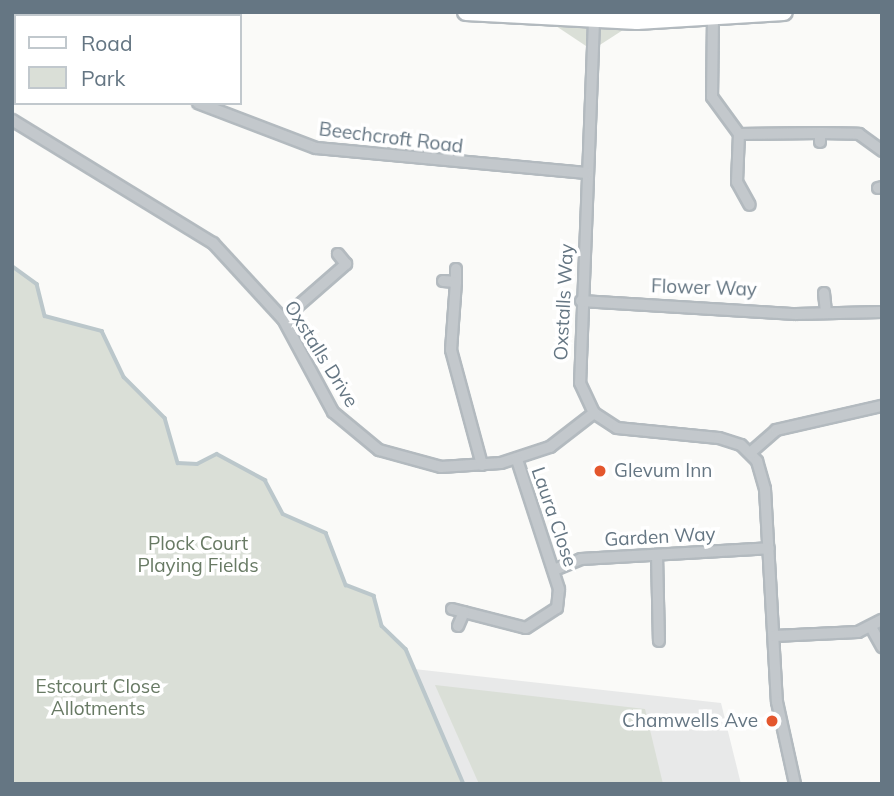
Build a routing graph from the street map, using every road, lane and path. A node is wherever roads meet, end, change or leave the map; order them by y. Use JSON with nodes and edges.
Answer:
{"nodes":[{"id":1,"x":466,"y":12,"type":"edge"},
{"id":2,"x":784,"y":12,"type":"edge"},
{"id":3,"x":713,"y":18,"type":"junction"},
{"id":4,"x":594,"y":22,"type":"junction"},
{"id":5,"x":203,"y":105,"type":"edge"},
{"id":6,"x":12,"y":120,"type":"edge"},
{"id":7,"x":739,"y":134,"type":"junction"},
{"id":8,"x":882,"y":151,"type":"edge"},
{"id":9,"x":587,"y":173,"type":"junction"},
{"id":10,"x":750,"y":205,"type":"dead end"},
{"id":11,"x":338,"y":254,"type":"dead end"},
{"id":12,"x":456,"y":269,"type":"dead end"},
{"id":13,"x":443,"y":281,"type":"dead end"},
{"id":14,"x":456,"y":282,"type":"junction"},
{"id":15,"x":824,"y":293,"type":"dead end"},
{"id":16,"x":581,"y":301,"type":"junction"},
{"id":17,"x":826,"y":312,"type":"junction"},
{"id":18,"x":882,"y":312,"type":"edge"},
{"id":19,"x":283,"y":319,"type":"junction"},
{"id":20,"x":882,"y":406,"type":"edge"},
{"id":21,"x":594,"y":413,"type":"junction"},
{"id":22,"x":750,"y":453,"type":"junction"},
{"id":23,"x":517,"y":460,"type":"junction"},
{"id":24,"x":482,"y":465,"type":"junction"},
{"id":25,"x":769,"y":548,"type":"junction"},
{"id":26,"x":657,"y":555,"type":"junction"},
{"id":27,"x":554,"y":570,"type":"junction"},
{"id":28,"x":452,"y":609,"type":"dead end"},
{"id":29,"x":464,"y":612,"type":"junction"},
{"id":30,"x":882,"y":620,"type":"edge"},
{"id":31,"x":458,"y":626,"type":"dead end"},
{"id":32,"x":871,"y":627,"type":"junction"},
{"id":33,"x":774,"y":636,"type":"junction"},
{"id":34,"x":659,"y":640,"type":"dead end"},
{"id":35,"x":882,"y":647,"type":"edge"},
{"id":36,"x":795,"y":784,"type":"edge"}],
"edges":[{"from":1,"to":4,"type":"street"},
{"from":2,"to":3,"type":"street"},
{"from":3,"to":4,"type":"street"},
{"from":3,"to":7,"type":"street"},
{"from":4,"to":9,"type":"street","name":"Oxstalls Way"},
{"from":5,"to":9,"type":"street","name":"Beechcroft Road"},
{"from":6,"to":19,"type":"street","name":"Oxstalls Drive"},
{"from":7,"to":8,"type":"street"},
{"from":7,"to":10,"type":"street"},
{"from":9,"to":16,"type":"street","name":"Oxstalls Way"},
{"from":11,"to":19,"type":"street"},
{"from":12,"to":14,"type":"street"},
{"from":13,"to":14,"type":"street"},
{"from":14,"to":24,"type":"street"},
{"from":15,"to":17,"type":"street"},
{"from":16,"to":17,"type":"street","name":"Flower Way"},
{"from":16,"to":21,"type":"street","name":"Oxstalls Way"},
{"from":17,"to":18,"type":"street","name":"Flower Way"},
{"from":19,"to":24,"type":"street","name":"Oxstalls Drive"},
{"from":20,"to":22,"type":"street"},
{"from":21,"to":22,"type":"street"},
{"from":21,"to":23,"type":"street","name":"Oxstalls Drive"},
{"from":22,"to":25,"type":"street"},
{"from":23,"to":24,"type":"street","name":"Oxstalls Drive"},
{"from":23,"to":27,"type":"street","name":"Laura Close"},
{"from":25,"to":26,"type":"street","name":"Garden Way"},
{"from":25,"to":33,"type":"street"},
{"from":26,"to":27,"type":"street","name":"Garden Way"},
{"from":26,"to":34,"type":"street"},
{"from":27,"to":29,"type":"street","name":"Laura Close"},
{"from":28,"to":29,"type":"street","name":"Laura Close"},
{"from":29,"to":31,"type":"street"},
{"from":30,"to":32,"type":"street"},
{"from":32,"to":33,"type":"street"},
{"from":32,"to":35,"type":"street"},
{"from":33,"to":36,"type":"street"}]}
